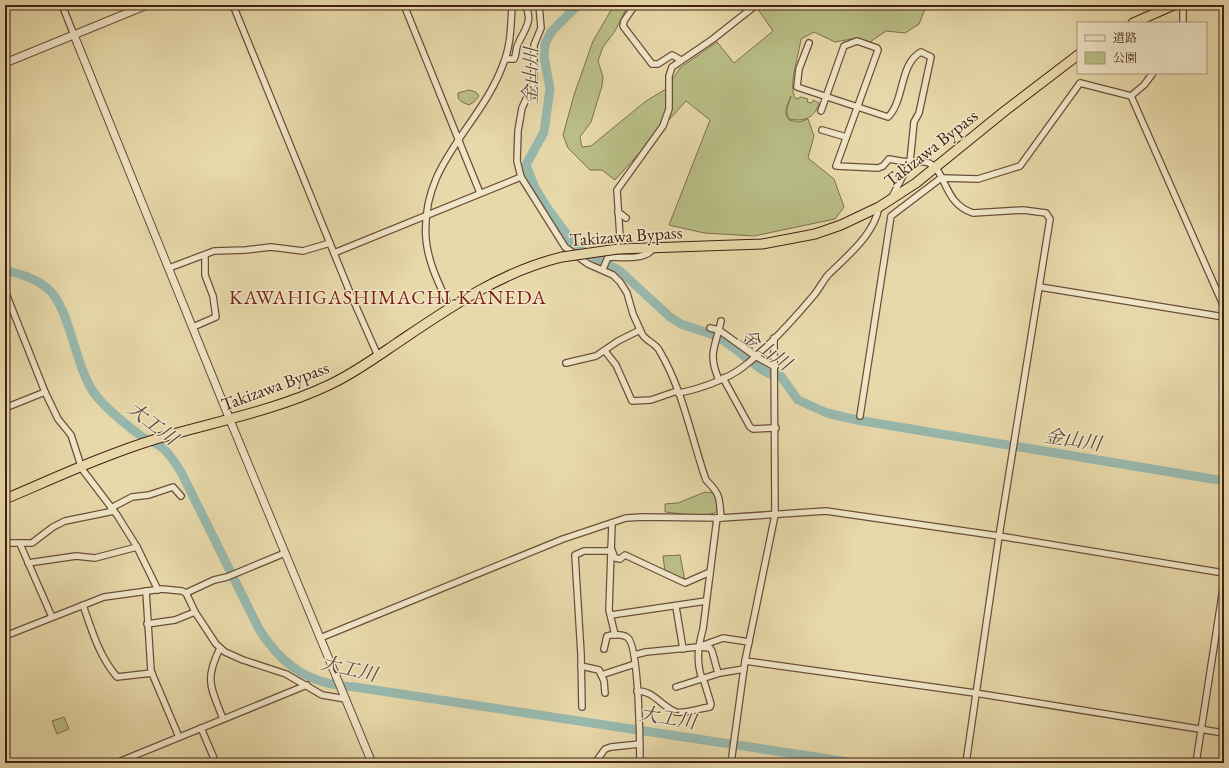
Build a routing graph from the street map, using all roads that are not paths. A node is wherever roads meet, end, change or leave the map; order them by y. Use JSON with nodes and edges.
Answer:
{"nodes":[{"id":1,"x":62,"y":5,"type":"edge"},
{"id":2,"x":147,"y":5,"type":"edge"},
{"id":3,"x":233,"y":5,"type":"edge"},
{"id":4,"x":404,"y":5,"type":"edge"},
{"id":5,"x":512,"y":5,"type":"edge"},
{"id":6,"x":525,"y":5,"type":"edge"},
{"id":7,"x":539,"y":5,"type":"edge"},
{"id":8,"x":635,"y":5,"type":"edge"},
{"id":9,"x":756,"y":5,"type":"edge"},
{"id":10,"x":1174,"y":5,"type":"edge"},
{"id":11,"x":1183,"y":5,"type":"edge"},
{"id":12,"x":1135,"y":22,"type":"edge"},
{"id":13,"x":1183,"y":22,"type":"edge"},
{"id":14,"x":74,"y":35,"type":"junction"},
{"id":15,"x":809,"y":43,"type":"dead end"},
{"id":16,"x":1077,"y":56,"type":"edge"},
{"id":17,"x":506,"y":59,"type":"junction"},
{"id":18,"x":680,"y":60,"type":"junction"},
{"id":19,"x":5,"y":63,"type":"edge"},
{"id":20,"x":1152,"y":74,"type":"edge"},
{"id":21,"x":826,"y":95,"type":"junction"},
{"id":22,"x":1131,"y":96,"type":"junction"},
{"id":23,"x":858,"y":107,"type":"junction"},
{"id":24,"x":821,"y":111,"type":"dead end"},
{"id":25,"x":822,"y":130,"type":"dead end"},
{"id":26,"x":846,"y":136,"type":"junction"},
{"id":27,"x":458,"y":140,"type":"junction"},
{"id":28,"x":910,"y":162,"type":"junction"},
{"id":29,"x":935,"y":168,"type":"junction"},
{"id":30,"x":521,"y":176,"type":"junction"},
{"id":31,"x":941,"y":178,"type":"junction"},
{"id":32,"x":480,"y":193,"type":"junction"},
{"id":33,"x":890,"y":200,"type":"junction"},
{"id":34,"x":879,"y":207,"type":"junction"},
{"id":35,"x":618,"y":212,"type":"junction"},
{"id":36,"x":426,"y":215,"type":"junction"},
{"id":37,"x":626,"y":218,"type":"dead end"},
{"id":38,"x":330,"y":243,"type":"junction"},
{"id":39,"x":653,"y":248,"type":"junction"},
{"id":40,"x":334,"y":253,"type":"junction"},
{"id":41,"x":205,"y":255,"type":"junction"},
{"id":42,"x":611,"y":257,"type":"junction"},
{"id":43,"x":169,"y":268,"type":"junction"},
{"id":44,"x":603,"y":270,"type":"junction"},
{"id":45,"x":1040,"y":287,"type":"junction"},
{"id":46,"x":5,"y":291,"type":"edge"},
{"id":47,"x":450,"y":308,"type":"junction"},
{"id":48,"x":1224,"y":308,"type":"edge"},
{"id":49,"x":1224,"y":317,"type":"edge"},
{"id":50,"x":721,"y":321,"type":"dead end"},
{"id":51,"x":193,"y":327,"type":"junction"},
{"id":52,"x":710,"y":328,"type":"dead end"},
{"id":53,"x":640,"y":330,"type":"junction"},
{"id":54,"x":719,"y":330,"type":"junction"},
{"id":55,"x":774,"y":338,"type":"junction"},
{"id":56,"x":605,"y":351,"type":"junction"},
{"id":57,"x":378,"y":356,"type":"junction"},
{"id":58,"x":755,"y":356,"type":"junction"},
{"id":59,"x":566,"y":363,"type":"dead end"},
{"id":60,"x":775,"y":367,"type":"junction"},
{"id":61,"x":721,"y":379,"type":"junction"},
{"id":62,"x":45,"y":392,"type":"junction"},
{"id":63,"x":678,"y":392,"type":"junction"},
{"id":64,"x":5,"y":408,"type":"edge"},
{"id":65,"x":860,"y":416,"type":"dead end"},
{"id":66,"x":230,"y":420,"type":"junction"},
{"id":67,"x":776,"y":428,"type":"junction"},
{"id":68,"x":81,"y":465,"type":"junction"},
{"id":69,"x":181,"y":496,"type":"dead end"},
{"id":70,"x":5,"y":499,"type":"edge"},
{"id":71,"x":112,"y":510,"type":"junction"},
{"id":72,"x":775,"y":515,"type":"junction"},
{"id":73,"x":719,"y":518,"type":"junction"},
{"id":74,"x":612,"y":523,"type":"junction"},
{"id":75,"x":999,"y":536,"type":"junction"},
{"id":76,"x":5,"y":543,"type":"edge"},
{"id":77,"x":20,"y":544,"type":"junction"},
{"id":78,"x":137,"y":548,"type":"junction"},
{"id":79,"x":610,"y":550,"type":"junction"},
{"id":80,"x":285,"y":554,"type":"junction"},
{"id":81,"x":28,"y":563,"type":"junction"},
{"id":82,"x":710,"y":572,"type":"junction"},
{"id":83,"x":1224,"y":572,"type":"edge"},
{"id":84,"x":1224,"y":582,"type":"edge"},
{"id":85,"x":158,"y":590,"type":"junction"},
{"id":86,"x":146,"y":591,"type":"junction"},
{"id":87,"x":186,"y":593,"type":"junction"},
{"id":88,"x":706,"y":601,"type":"junction"},
{"id":89,"x":83,"y":605,"type":"junction"},
{"id":90,"x":676,"y":607,"type":"junction"},
{"id":91,"x":195,"y":612,"type":"junction"},
{"id":92,"x":611,"y":615,"type":"junction"},
{"id":93,"x":52,"y":617,"type":"junction"},
{"id":94,"x":147,"y":624,"type":"junction"},
{"id":95,"x":615,"y":635,"type":"junction"},
{"id":96,"x":5,"y":636,"type":"edge"},
{"id":97,"x":320,"y":638,"type":"junction"},
{"id":98,"x":749,"y":642,"type":"junction"},
{"id":99,"x":698,"y":646,"type":"junction"},
{"id":100,"x":220,"y":648,"type":"junction"},
{"id":101,"x":604,"y":649,"type":"dead end"},
{"id":102,"x":683,"y":649,"type":"junction"},
{"id":103,"x":634,"y":655,"type":"junction"},
{"id":104,"x":745,"y":661,"type":"junction"},
{"id":105,"x":635,"y":664,"type":"junction"},
{"id":106,"x":581,"y":666,"type":"junction"},
{"id":107,"x":744,"y":669,"type":"junction"},
{"id":108,"x":152,"y":673,"type":"junction"},
{"id":109,"x":718,"y":673,"type":"junction"},
{"id":110,"x":602,"y":675,"type":"junction"},
{"id":111,"x":703,"y":678,"type":"junction"},
{"id":112,"x":307,"y":685,"type":"junction"},
{"id":113,"x":676,"y":687,"type":"dead end"},
{"id":114,"x":637,"y":691,"type":"junction"},
{"id":115,"x":605,"y":693,"type":"dead end"},
{"id":116,"x":975,"y":693,"type":"junction"},
{"id":117,"x":346,"y":699,"type":"junction"},
{"id":118,"x":582,"y":707,"type":"dead end"},
{"id":119,"x":223,"y":719,"type":"junction"},
{"id":120,"x":201,"y":728,"type":"junction"},
{"id":121,"x":1202,"y":729,"type":"junction"},
{"id":122,"x":1224,"y":733,"type":"edge"},
{"id":123,"x":179,"y":737,"type":"junction"},
{"id":124,"x":640,"y":744,"type":"junction"},
{"id":125,"x":116,"y":763,"type":"edge"},
{"id":126,"x":216,"y":763,"type":"edge"},
{"id":127,"x":372,"y":763,"type":"edge"},
{"id":128,"x":595,"y":763,"type":"edge"},
{"id":129,"x":640,"y":763,"type":"edge"},
{"id":130,"x":731,"y":763,"type":"edge"},
{"id":131,"x":966,"y":763,"type":"edge"},
{"id":132,"x":1196,"y":763,"type":"edge"}],
"edges":[{"from":1,"to":14,"type":"street"},
{"from":2,"to":14,"type":"street"},
{"from":3,"to":38,"type":"street"},
{"from":4,"to":27,"type":"street"},
{"from":5,"to":17,"type":"street"},
{"from":6,"to":17,"type":"street"},
{"from":7,"to":30,"type":"street"},
{"from":8,"to":18,"type":"street"},
{"from":9,"to":18,"type":"street"},
{"from":10,"to":12,"type":"highway"},
{"from":11,"to":13,"type":"street"},
{"from":14,"to":19,"type":"street"},
{"from":14,"to":43,"type":"street"},
{"from":15,"to":21,"type":"street"},
{"from":16,"to":29,"type":"highway","name":"Takizawa Bypass"},
{"from":17,"to":27,"type":"street"},
{"from":18,"to":35,"type":"street"},
{"from":20,"to":22,"type":"street"},
{"from":21,"to":23,"type":"street"},
{"from":21,"to":23,"type":"street"},
{"from":21,"to":24,"type":"street"},
{"from":22,"to":31,"type":"street"},
{"from":22,"to":48,"type":"street"},
{"from":23,"to":26,"type":"street"},
{"from":23,"to":28,"type":"street"},
{"from":25,"to":26,"type":"street"},
{"from":26,"to":28,"type":"street"},
{"from":27,"to":32,"type":"street"},
{"from":27,"to":36,"type":"street"},
{"from":28,"to":29,"type":"street"},
{"from":28,"to":33,"type":"street"},
{"from":29,"to":31,"type":"street"},
{"from":29,"to":33,"type":"highway","name":"Takizawa Bypass"},
{"from":30,"to":32,"type":"street"},
{"from":30,"to":44,"type":"street"},
{"from":31,"to":45,"type":"street"},
{"from":31,"to":65,"type":"street"},
{"from":32,"to":36,"type":"street"},
{"from":33,"to":34,"type":"highway","name":"Takizawa Bypass"},
{"from":34,"to":39,"type":"highway","name":"Takizawa Bypass"},
{"from":34,"to":55,"type":"street"},
{"from":35,"to":37,"type":"street"},
{"from":35,"to":42,"type":"street"},
{"from":36,"to":40,"type":"street"},
{"from":36,"to":47,"type":"street"},
{"from":38,"to":40,"type":"street"},
{"from":38,"to":41,"type":"street"},
{"from":39,"to":42,"type":"street"},
{"from":39,"to":47,"type":"highway","name":"Takizawa Bypass","bridge":true},
{"from":40,"to":57,"type":"street"},
{"from":41,"to":43,"type":"street"},
{"from":41,"to":51,"type":"street"},
{"from":42,"to":44,"type":"street"},
{"from":43,"to":51,"type":"street"},
{"from":44,"to":53,"type":"street"},
{"from":45,"to":49,"type":"street"},
{"from":45,"to":75,"type":"street"},
{"from":46,"to":62,"type":"street"},
{"from":47,"to":57,"type":"highway","name":"Takizawa Bypass"},
{"from":50,"to":54,"type":"street"},
{"from":51,"to":66,"type":"street"},
{"from":52,"to":54,"type":"street"},
{"from":53,"to":56,"type":"street"},
{"from":53,"to":63,"type":"street"},
{"from":54,"to":58,"type":"street"},
{"from":54,"to":61,"type":"street"},
{"from":55,"to":58,"type":"street"},
{"from":55,"to":60,"type":"street"},
{"from":56,"to":59,"type":"street"},
{"from":56,"to":63,"type":"street"},
{"from":57,"to":66,"type":"highway","name":"Takizawa Bypass"},
{"from":58,"to":60,"type":"street"},
{"from":58,"to":61,"type":"street"},
{"from":60,"to":67,"type":"street"},
{"from":61,"to":63,"type":"street"},
{"from":61,"to":67,"type":"street"},
{"from":62,"to":64,"type":"street"},
{"from":62,"to":68,"type":"street"},
{"from":63,"to":73,"type":"street"},
{"from":66,"to":68,"type":"highway","name":"Takizawa Bypass"},
{"from":66,"to":80,"type":"street"},
{"from":67,"to":72,"type":"street"},
{"from":68,"to":70,"type":"highway","name":"Takizawa Bypass"},
{"from":68,"to":71,"type":"street"},
{"from":69,"to":71,"type":"street"},
{"from":71,"to":77,"type":"street"},
{"from":71,"to":78,"type":"street"},
{"from":72,"to":73,"type":"street"},
{"from":72,"to":75,"type":"street"},
{"from":72,"to":98,"type":"street"},
{"from":73,"to":74,"type":"street"},
{"from":73,"to":82,"type":"street"},
{"from":74,"to":79,"type":"street"},
{"from":74,"to":97,"type":"street"},
{"from":75,"to":83,"type":"street"},
{"from":75,"to":116,"type":"street"},
{"from":76,"to":77,"type":"street"},
{"from":77,"to":81,"type":"street"},
{"from":78,"to":81,"type":"street"},
{"from":78,"to":85,"type":"street"},
{"from":79,"to":82,"type":"street"},
{"from":79,"to":92,"type":"street"},
{"from":79,"to":106,"type":"street"},
{"from":80,"to":87,"type":"street"},
{"from":80,"to":97,"type":"street"},
{"from":81,"to":93,"type":"street"},
{"from":82,"to":88,"type":"street"},
{"from":84,"to":121,"type":"street"},
{"from":85,"to":86,"type":"street"},
{"from":85,"to":87,"type":"street"},
{"from":86,"to":89,"type":"street"},
{"from":86,"to":94,"type":"street"},
{"from":87,"to":91,"type":"street"},
{"from":88,"to":90,"type":"street"},
{"from":88,"to":99,"type":"street"},
{"from":89,"to":93,"type":"street"},
{"from":89,"to":108,"type":"street"},
{"from":90,"to":92,"type":"street"},
{"from":90,"to":102,"type":"street"},
{"from":91,"to":94,"type":"street"},
{"from":91,"to":100,"type":"street"},
{"from":92,"to":95,"type":"street"},
{"from":93,"to":96,"type":"street"},
{"from":94,"to":108,"type":"street"},
{"from":95,"to":101,"type":"street"},
{"from":95,"to":103,"type":"street"},
{"from":97,"to":117,"type":"street"},
{"from":98,"to":99,"type":"street"},
{"from":98,"to":104,"type":"street"},
{"from":99,"to":102,"type":"street"},
{"from":99,"to":109,"type":"street"},
{"from":99,"to":111,"type":"street"},
{"from":100,"to":112,"type":"street"},
{"from":100,"to":119,"type":"street"},
{"from":102,"to":103,"type":"street"},
{"from":103,"to":105,"type":"street"},
{"from":104,"to":107,"type":"street"},
{"from":104,"to":116,"type":"street"},
{"from":105,"to":110,"type":"street"},
{"from":105,"to":114,"type":"street"},
{"from":106,"to":110,"type":"street"},
{"from":106,"to":118,"type":"street"},
{"from":107,"to":109,"type":"street"},
{"from":107,"to":130,"type":"street"},
{"from":108,"to":123,"type":"street"},
{"from":109,"to":111,"type":"street"},
{"from":110,"to":115,"type":"street"},
{"from":111,"to":113,"type":"street"},
{"from":111,"to":114,"type":"street"},
{"from":112,"to":117,"type":"street"},
{"from":112,"to":119,"type":"street"},
{"from":114,"to":124,"type":"street"},
{"from":116,"to":121,"type":"street"},
{"from":116,"to":131,"type":"street"},
{"from":117,"to":127,"type":"street"},
{"from":119,"to":120,"type":"street"},
{"from":120,"to":123,"type":"street"},
{"from":120,"to":126,"type":"street"},
{"from":121,"to":122,"type":"street"},
{"from":121,"to":132,"type":"street"},
{"from":123,"to":125,"type":"street"},
{"from":124,"to":128,"type":"street"},
{"from":124,"to":129,"type":"street"}]}
